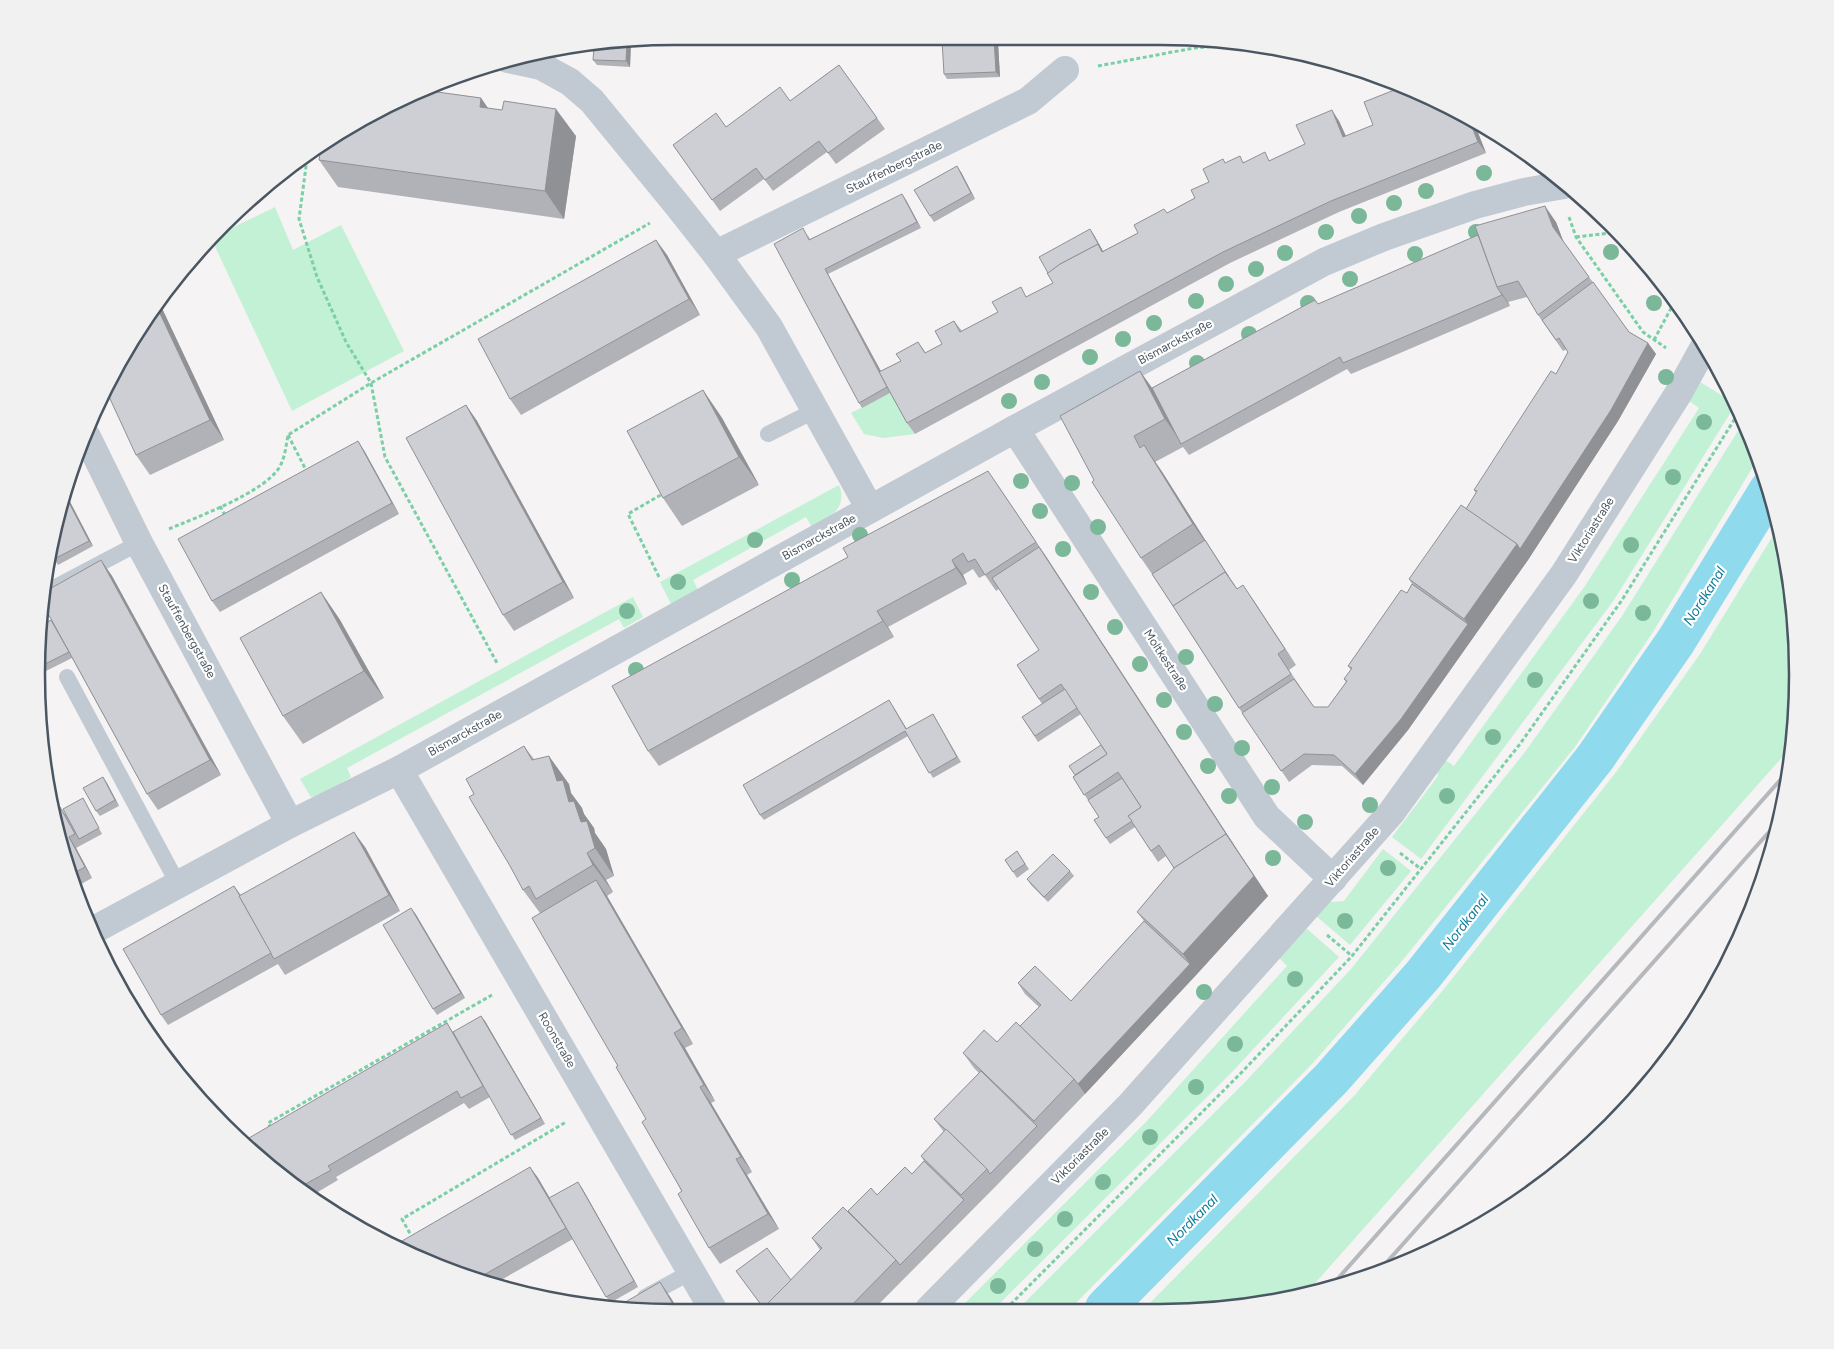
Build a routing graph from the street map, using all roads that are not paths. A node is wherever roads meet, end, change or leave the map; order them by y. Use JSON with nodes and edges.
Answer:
{"nodes":[{"id":1,"x":527,"y":63,"type":"edge"},
{"id":2,"x":1065,"y":70,"type":"dead end"},
{"id":3,"x":1556,"y":186,"type":"edge"},
{"id":4,"x":716,"y":254,"type":"junction"},
{"id":5,"x":1699,"y":356,"type":"edge"},
{"id":6,"x":816,"y":410,"type":"junction"},
{"id":7,"x":1014,"y":429,"type":"junction"},
{"id":8,"x":768,"y":434,"type":"dead end"},
{"id":9,"x":90,"y":442,"type":"edge"},
{"id":10,"x":870,"y":509,"type":"junction"},
{"id":11,"x":139,"y":543,"type":"junction"},
{"id":12,"x":50,"y":590,"type":"edge"},
{"id":13,"x":67,"y":677,"type":"edge"},
{"id":14,"x":399,"y":770,"type":"junction"},
{"id":15,"x":290,"y":824,"type":"junction"},
{"id":16,"x":1333,"y":879,"type":"junction"},
{"id":17,"x":178,"y":884,"type":"junction"},
{"id":18,"x":99,"y":927,"type":"edge"},
{"id":19,"x":692,"y":1272,"type":"junction"},
{"id":20,"x":635,"y":1303,"type":"edge"},
{"id":21,"x":710,"y":1304,"type":"edge"},
{"id":22,"x":934,"y":1304,"type":"edge"}],
"edges":[{"from":1,"to":4,"type":"street"},
{"from":2,"to":4,"type":"street","name":"Stauffenbergstraße"},
{"from":3,"to":7,"type":"street","name":"Bismarckstraße"},
{"from":4,"to":6,"type":"street"},
{"from":5,"to":16,"type":"street","name":"Viktoriastraße"},
{"from":6,"to":8,"type":"lane"},
{"from":6,"to":10,"type":"street"},
{"from":7,"to":10,"type":"street","name":"Bismarckstraße"},
{"from":7,"to":16,"type":"street","name":"Moltkestraße"},
{"from":9,"to":11,"type":"street","name":"Stauffenbergstraße"},
{"from":10,"to":14,"type":"street","name":"Bismarckstraße"},
{"from":11,"to":12,"type":"lane"},
{"from":11,"to":15,"type":"street","name":"Stauffenbergstraße"},
{"from":13,"to":17,"type":"lane"},
{"from":14,"to":15,"type":"street","name":"Bismarckstraße"},
{"from":14,"to":19,"type":"street","name":"Roonstraße"},
{"from":15,"to":17,"type":"street","name":"Bismarckstraße"},
{"from":16,"to":22,"type":"street","name":"Viktoriastraße"},
{"from":17,"to":18,"type":"street","name":"Bismarckstraße"},
{"from":19,"to":20,"type":"lane"},
{"from":19,"to":21,"type":"street","name":"Roonstraße"}]}
